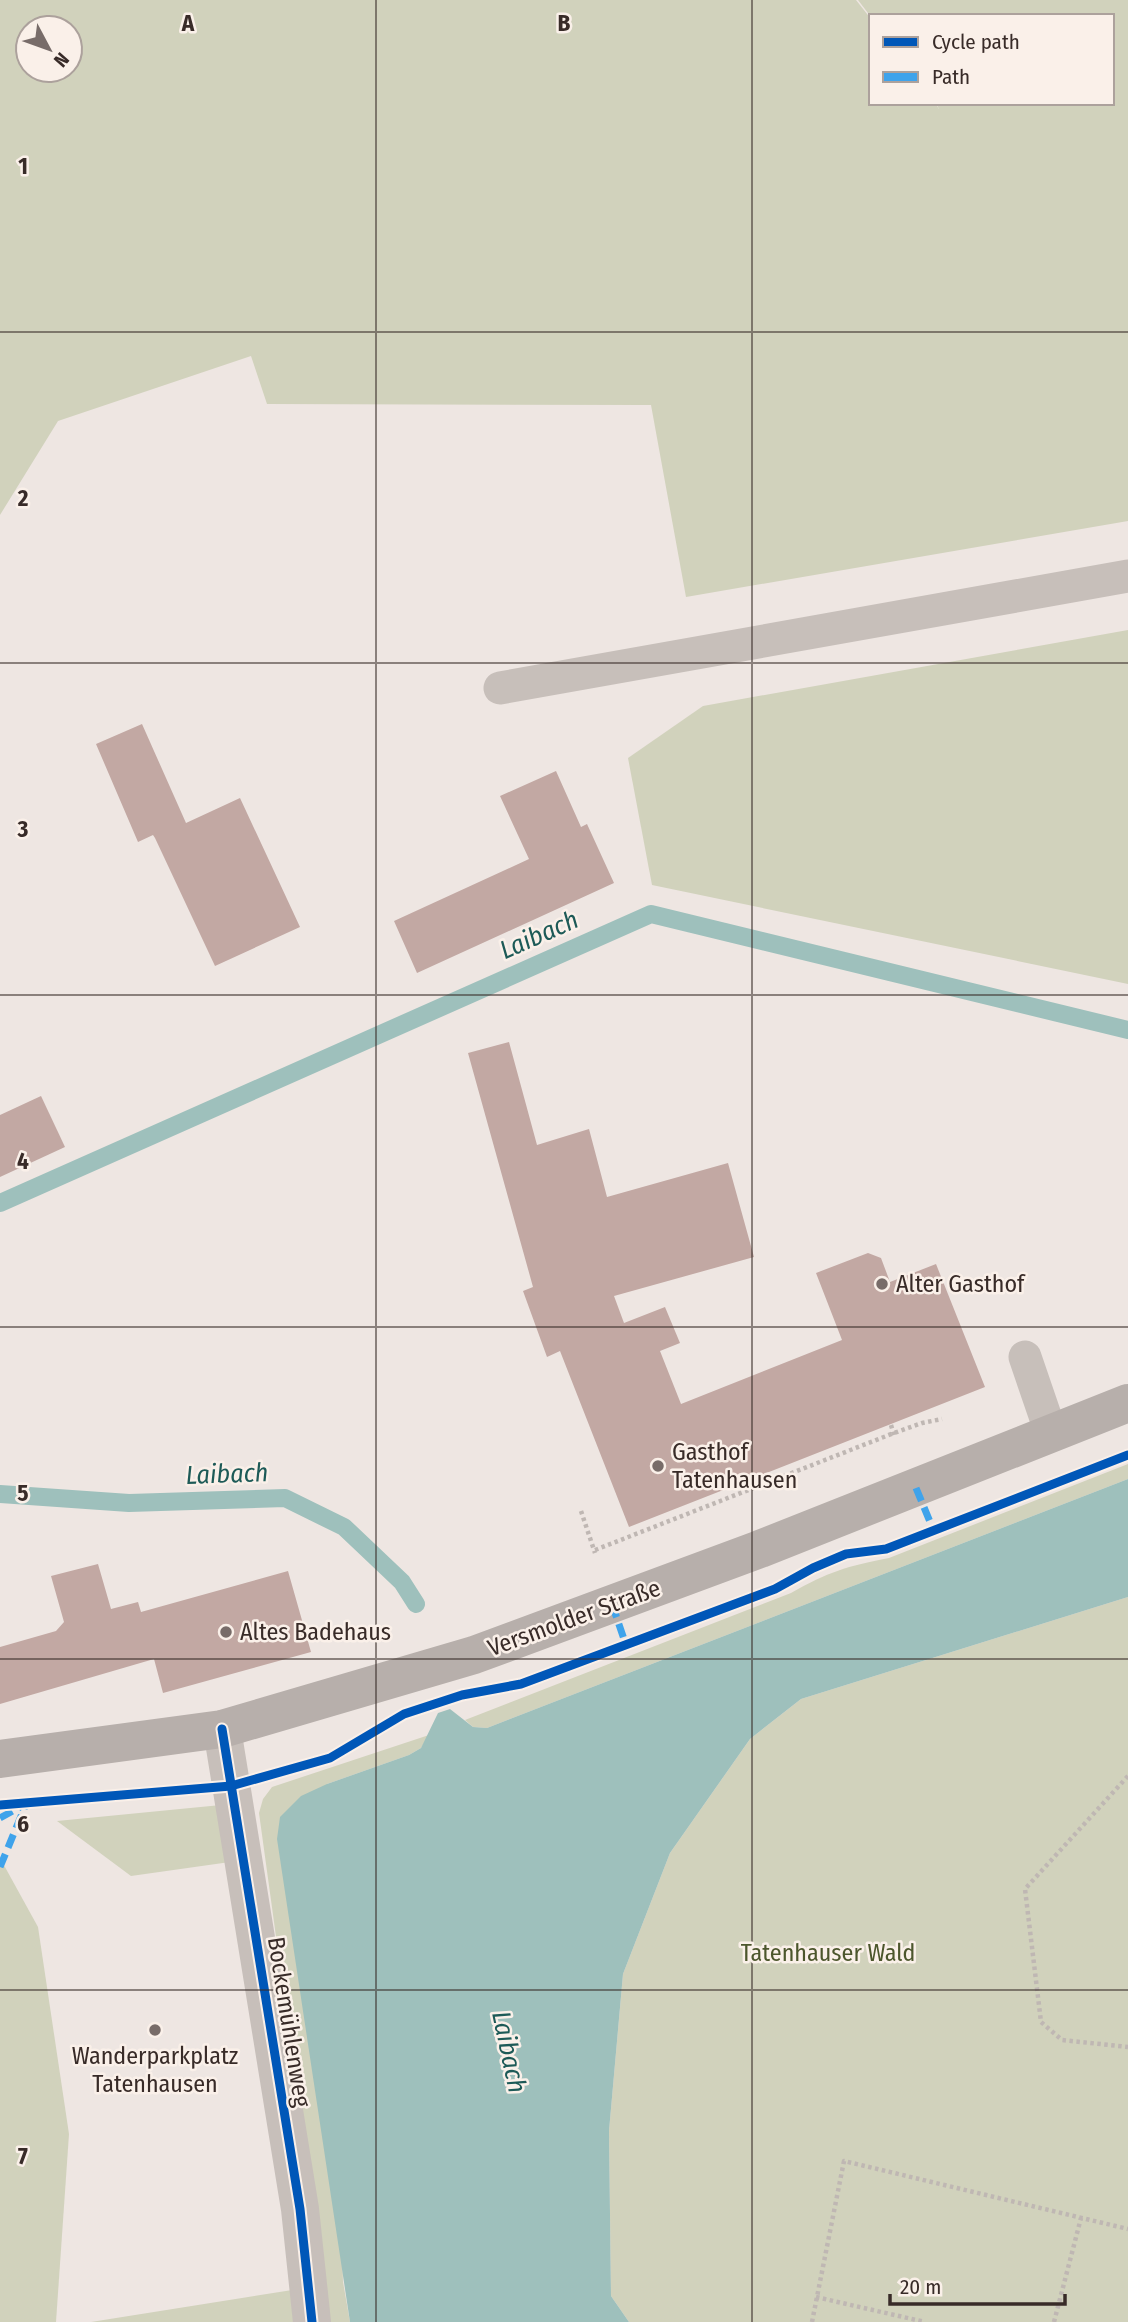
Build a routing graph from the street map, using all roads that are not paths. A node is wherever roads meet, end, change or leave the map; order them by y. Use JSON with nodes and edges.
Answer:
{"nodes":[{"id":1,"x":1128,"y":576,"type":"edge"},
{"id":2,"x":500,"y":688,"type":"dead end"},
{"id":3,"x":1024,"y":1357,"type":"dead end"},
{"id":4,"x":1128,"y":1403,"type":"edge"},
{"id":5,"x":1051,"y":1433,"type":"junction"},
{"id":6,"x":222,"y":1729,"type":"junction"},
{"id":7,"x":0,"y":1759,"type":"edge"},
{"id":8,"x":312,"y":2322,"type":"edge"}],
"edges":[{"from":1,"to":2,"type":"lane"},
{"from":3,"to":5,"type":"lane"},
{"from":4,"to":5,"type":"main road","name":"Versmolder Straße"},
{"from":5,"to":6,"type":"main road","name":"Versmolder Straße"},
{"from":6,"to":7,"type":"main road","name":"Versmolder Straße"},
{"from":6,"to":8,"type":"street","name":"Bockemühlenweg"}]}
